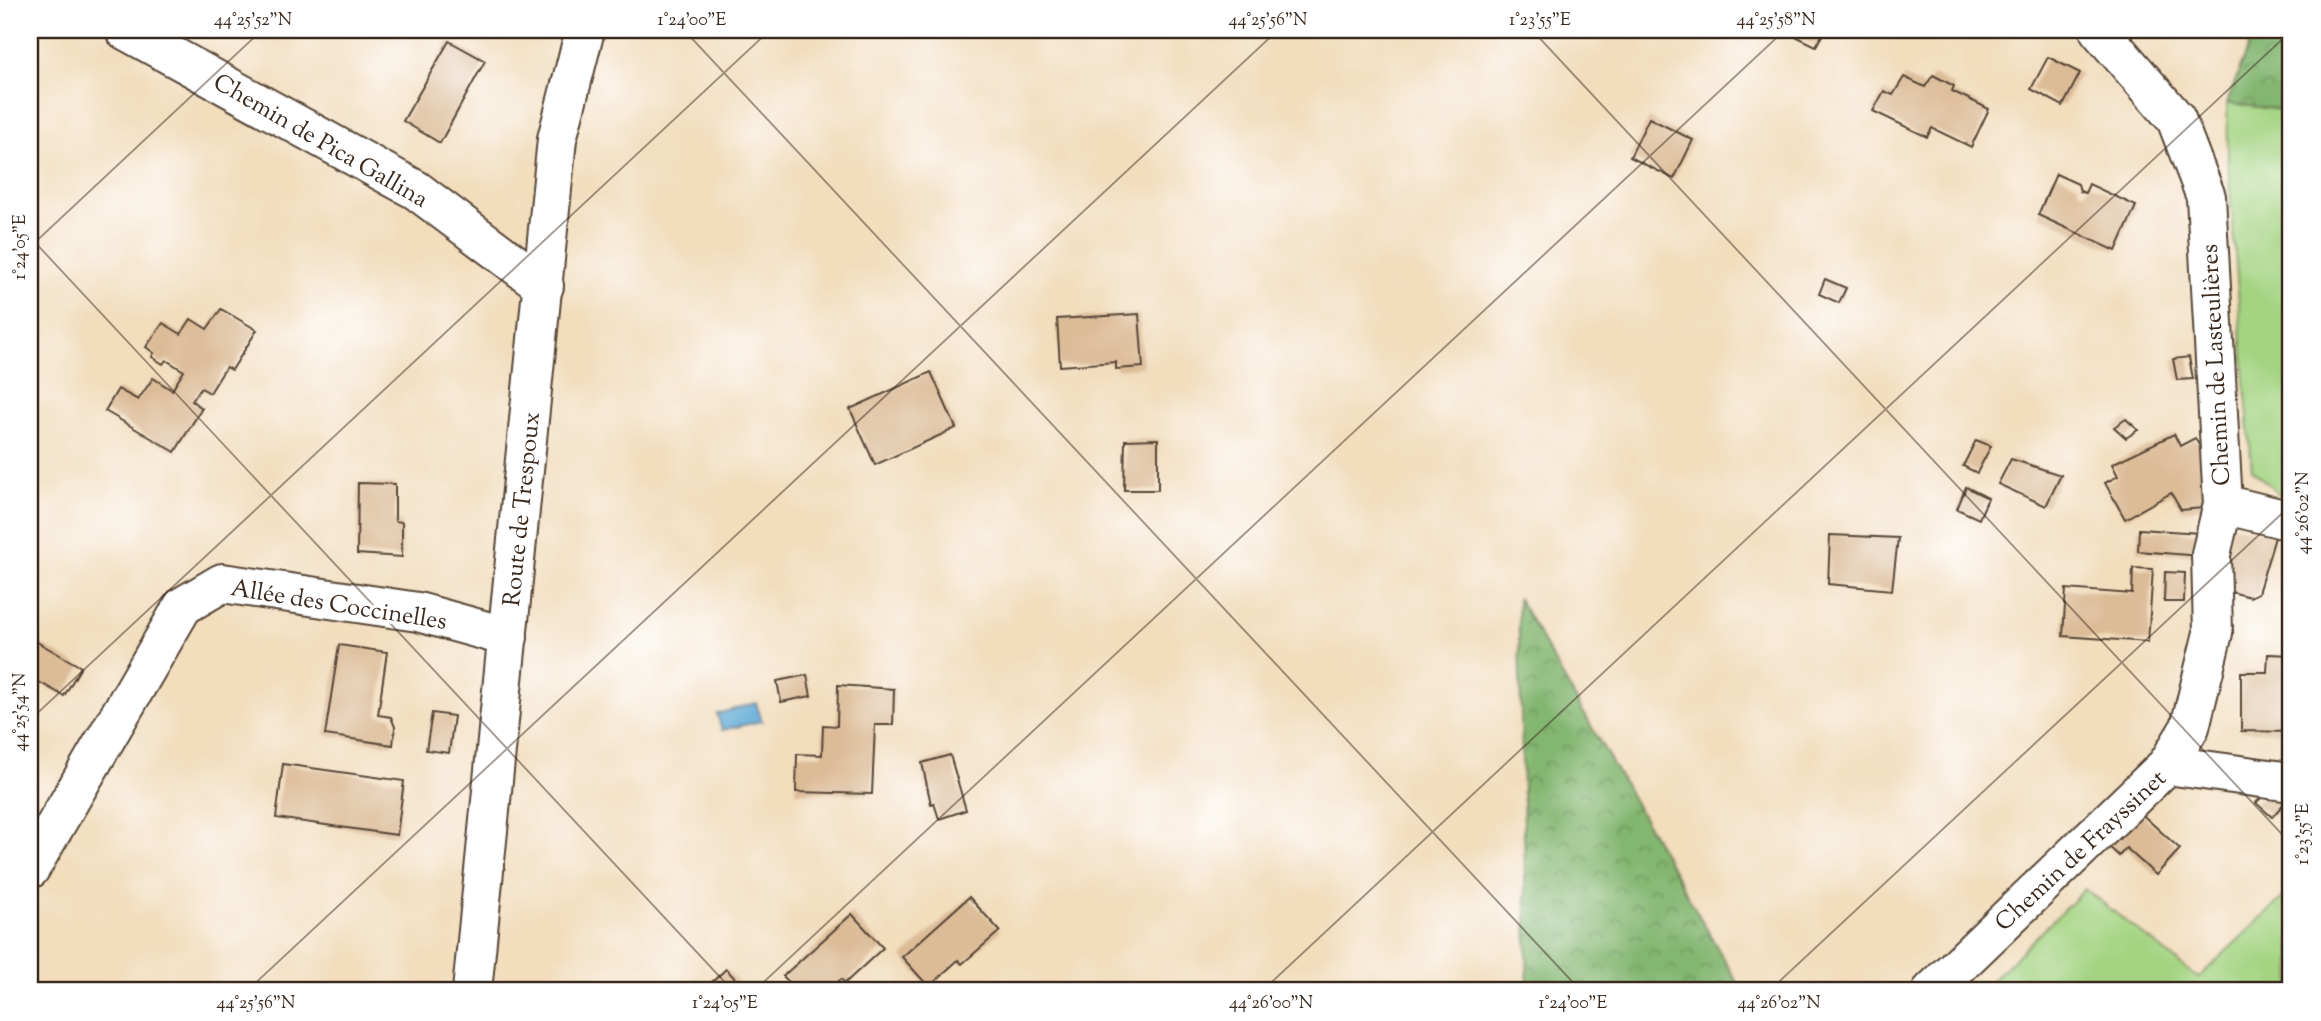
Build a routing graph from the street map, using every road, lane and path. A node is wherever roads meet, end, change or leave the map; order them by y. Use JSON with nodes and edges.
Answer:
{"nodes":[{"id":1,"x":125,"y":30,"type":"edge"},
{"id":2,"x":585,"y":30,"type":"edge"},
{"id":3,"x":2099,"y":30,"type":"edge"},
{"id":4,"x":544,"y":286,"type":"junction"},
{"id":5,"x":2223,"y":504,"type":"junction"},
{"id":6,"x":2291,"y":520,"type":"edge"},
{"id":7,"x":508,"y":637,"type":"junction"},
{"id":8,"x":2166,"y":765,"type":"junction"},
{"id":9,"x":2291,"y":782,"type":"edge"},
{"id":10,"x":30,"y":869,"type":"edge"},
{"id":11,"x":472,"y":991,"type":"edge"},
{"id":12,"x":1932,"y":991,"type":"edge"}],
"edges":[{"from":1,"to":4,"type":"street","name":"Chemin de Pica Gallina"},
{"from":2,"to":4,"type":"street","name":"Route de Trespoux"},
{"from":3,"to":5,"type":"street","name":"Chemin de Lasteulières"},
{"from":4,"to":7,"type":"street","name":"Route de Trespoux"},
{"from":5,"to":6,"type":"street"},
{"from":5,"to":8,"type":"street","name":"Chemin de Lasteulières"},
{"from":7,"to":10,"type":"street","name":"Allée des Coccinelles"},
{"from":7,"to":11,"type":"street","name":"Route de Trespoux"},
{"from":8,"to":9,"type":"street","name":"Chemin de Frayssinet"},
{"from":8,"to":12,"type":"street","name":"Chemin de Frayssinet"}]}
